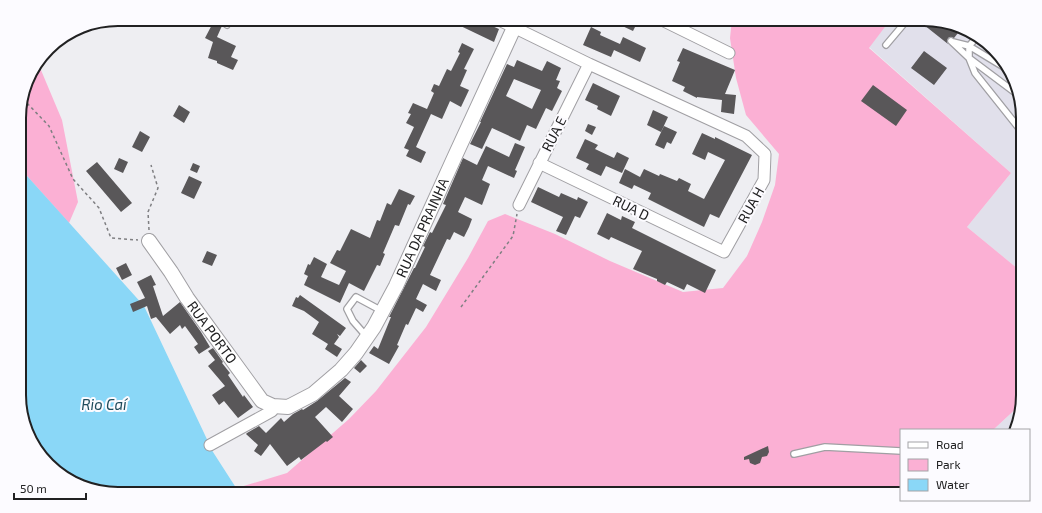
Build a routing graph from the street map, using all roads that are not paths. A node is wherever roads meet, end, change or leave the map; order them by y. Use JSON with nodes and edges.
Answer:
{"nodes":[{"id":1,"x":515,"y":26,"type":"edge"},
{"id":2,"x":521,"y":26,"type":"edge"},
{"id":3,"x":674,"y":26,"type":"edge"},
{"id":4,"x":902,"y":26,"type":"edge"},
{"id":5,"x":974,"y":41,"type":"edge"},
{"id":6,"x":886,"y":45,"type":"dead end"},
{"id":7,"x":969,"y":46,"type":"junction"},
{"id":8,"x":729,"y":53,"type":"dead end"},
{"id":9,"x":969,"y":58,"type":"junction"},
{"id":10,"x":589,"y":64,"type":"junction"},
{"id":11,"x":998,"y":64,"type":"edge"},
{"id":12,"x":1012,"y":90,"type":"edge"},
{"id":13,"x":1016,"y":124,"type":"edge"},
{"id":14,"x":539,"y":163,"type":"junction"},
{"id":15,"x":519,"y":205,"type":"road end"},
{"id":16,"x":149,"y":241,"type":"road end"},
{"id":17,"x":724,"y":252,"type":"joint"},
{"id":18,"x":383,"y":311,"type":"junction"},
{"id":19,"x":367,"y":337,"type":"junction"},
{"id":20,"x":273,"y":406,"type":"junction"},
{"id":21,"x":210,"y":445,"type":"dead end"},
{"id":22,"x":900,"y":451,"type":"edge"},
{"id":23,"x":794,"y":454,"type":"dead end"}],
"edges":[{"from":1,"to":18,"type":"street","name":"RUA DA PRAINHA"},
{"from":2,"to":10,"type":"street"},
{"from":3,"to":8,"type":"street"},
{"from":4,"to":6,"type":"lane"},
{"from":5,"to":7,"type":"lane"},
{"from":7,"to":9,"type":"lane"},
{"from":7,"to":9,"type":"lane"},
{"from":7,"to":11,"type":"lane"},
{"from":9,"to":12,"type":"lane"},
{"from":9,"to":13,"type":"lane"},
{"from":10,"to":14,"type":"street","name":"RUA E"},
{"from":10,"to":17,"type":"street","name":"RUA H"},
{"from":14,"to":15,"type":"street","name":"RUA E"},
{"from":14,"to":17,"type":"street","name":"RUA D"},
{"from":16,"to":20,"type":"street","name":"RUA PORTO"},
{"from":18,"to":19,"type":"street","name":"RUA DA PRAINHA"},
{"from":18,"to":19,"type":"lane"},
{"from":19,"to":20,"type":"street","name":"RUA DA PRAINHA"},
{"from":20,"to":21,"type":"street"},
{"from":22,"to":23,"type":"lane"}]}
